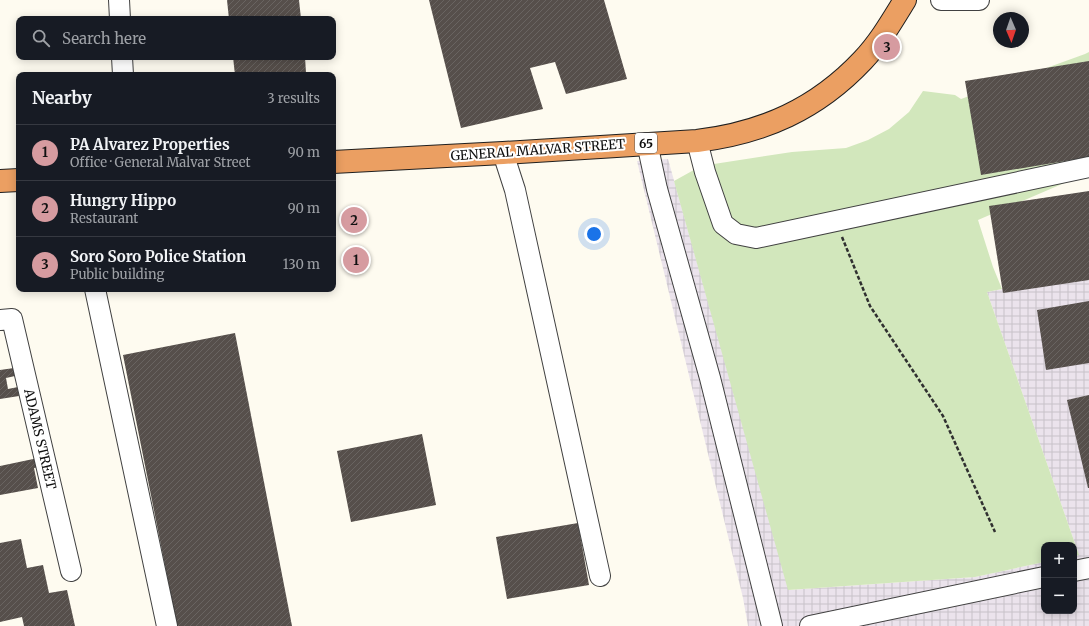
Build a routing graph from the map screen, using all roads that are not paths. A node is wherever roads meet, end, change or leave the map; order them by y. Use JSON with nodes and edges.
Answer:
{"nodes":[{"id":1,"x":119,"y":0,"type":"edge"},
{"id":2,"x":905,"y":0,"type":"edge"},
{"id":3,"x":941,"y":0,"type":"edge"},
{"id":4,"x":979,"y":0,"type":"edge"},
{"id":5,"x":120,"y":16,"type":"edge"},
{"id":6,"x":122,"y":60,"type":"edge"},
{"id":7,"x":123,"y":72,"type":"edge"},
{"id":8,"x":697,"y":141,"type":"junction"},
{"id":9,"x":647,"y":143,"type":"junction"},
{"id":10,"x":503,"y":153,"type":"junction"},
{"id":11,"x":336,"y":162,"type":"edge"},
{"id":12,"x":1089,"y":167,"type":"edge"},
{"id":13,"x":16,"y":180,"type":"edge"},
{"id":14,"x":0,"y":181,"type":"edge"},
{"id":15,"x":96,"y":292,"type":"edge"},
{"id":16,"x":0,"y":320,"type":"edge"},
{"id":17,"x":1089,"y":568,"type":"edge"},
{"id":18,"x":1077,"y":570,"type":"edge"},
{"id":19,"x":71,"y":572,"type":"dead end"},
{"id":20,"x":600,"y":576,"type":"dead end"},
{"id":21,"x":1041,"y":578,"type":"edge"},
{"id":22,"x":167,"y":626,"type":"edge"},
{"id":23,"x":772,"y":626,"type":"edge"},
{"id":24,"x":810,"y":626,"type":"edge"}],
"edges":[{"from":1,"to":5,"type":"street"},
{"from":2,"to":8,"type":"highway","name":"GENERAL MALVAR STREET","number":"65"},
{"from":3,"to":4,"type":"street"},
{"from":6,"to":7,"type":"street"},
{"from":8,"to":9,"type":"highway","name":"GENERAL MALVAR STREET","number":"65"},
{"from":8,"to":12,"type":"street"},
{"from":9,"to":10,"type":"highway","name":"GENERAL MALVAR STREET","number":"65"},
{"from":9,"to":23,"type":"street"},
{"from":10,"to":11,"type":"highway","name":"GENERAL MALVAR STREET","number":"65"},
{"from":10,"to":20,"type":"street"},
{"from":13,"to":14,"type":"highway"},
{"from":15,"to":22,"type":"street"},
{"from":16,"to":19,"type":"street","name":"ADAMS STREET"},
{"from":17,"to":18,"type":"street"},
{"from":21,"to":24,"type":"street"}]}
